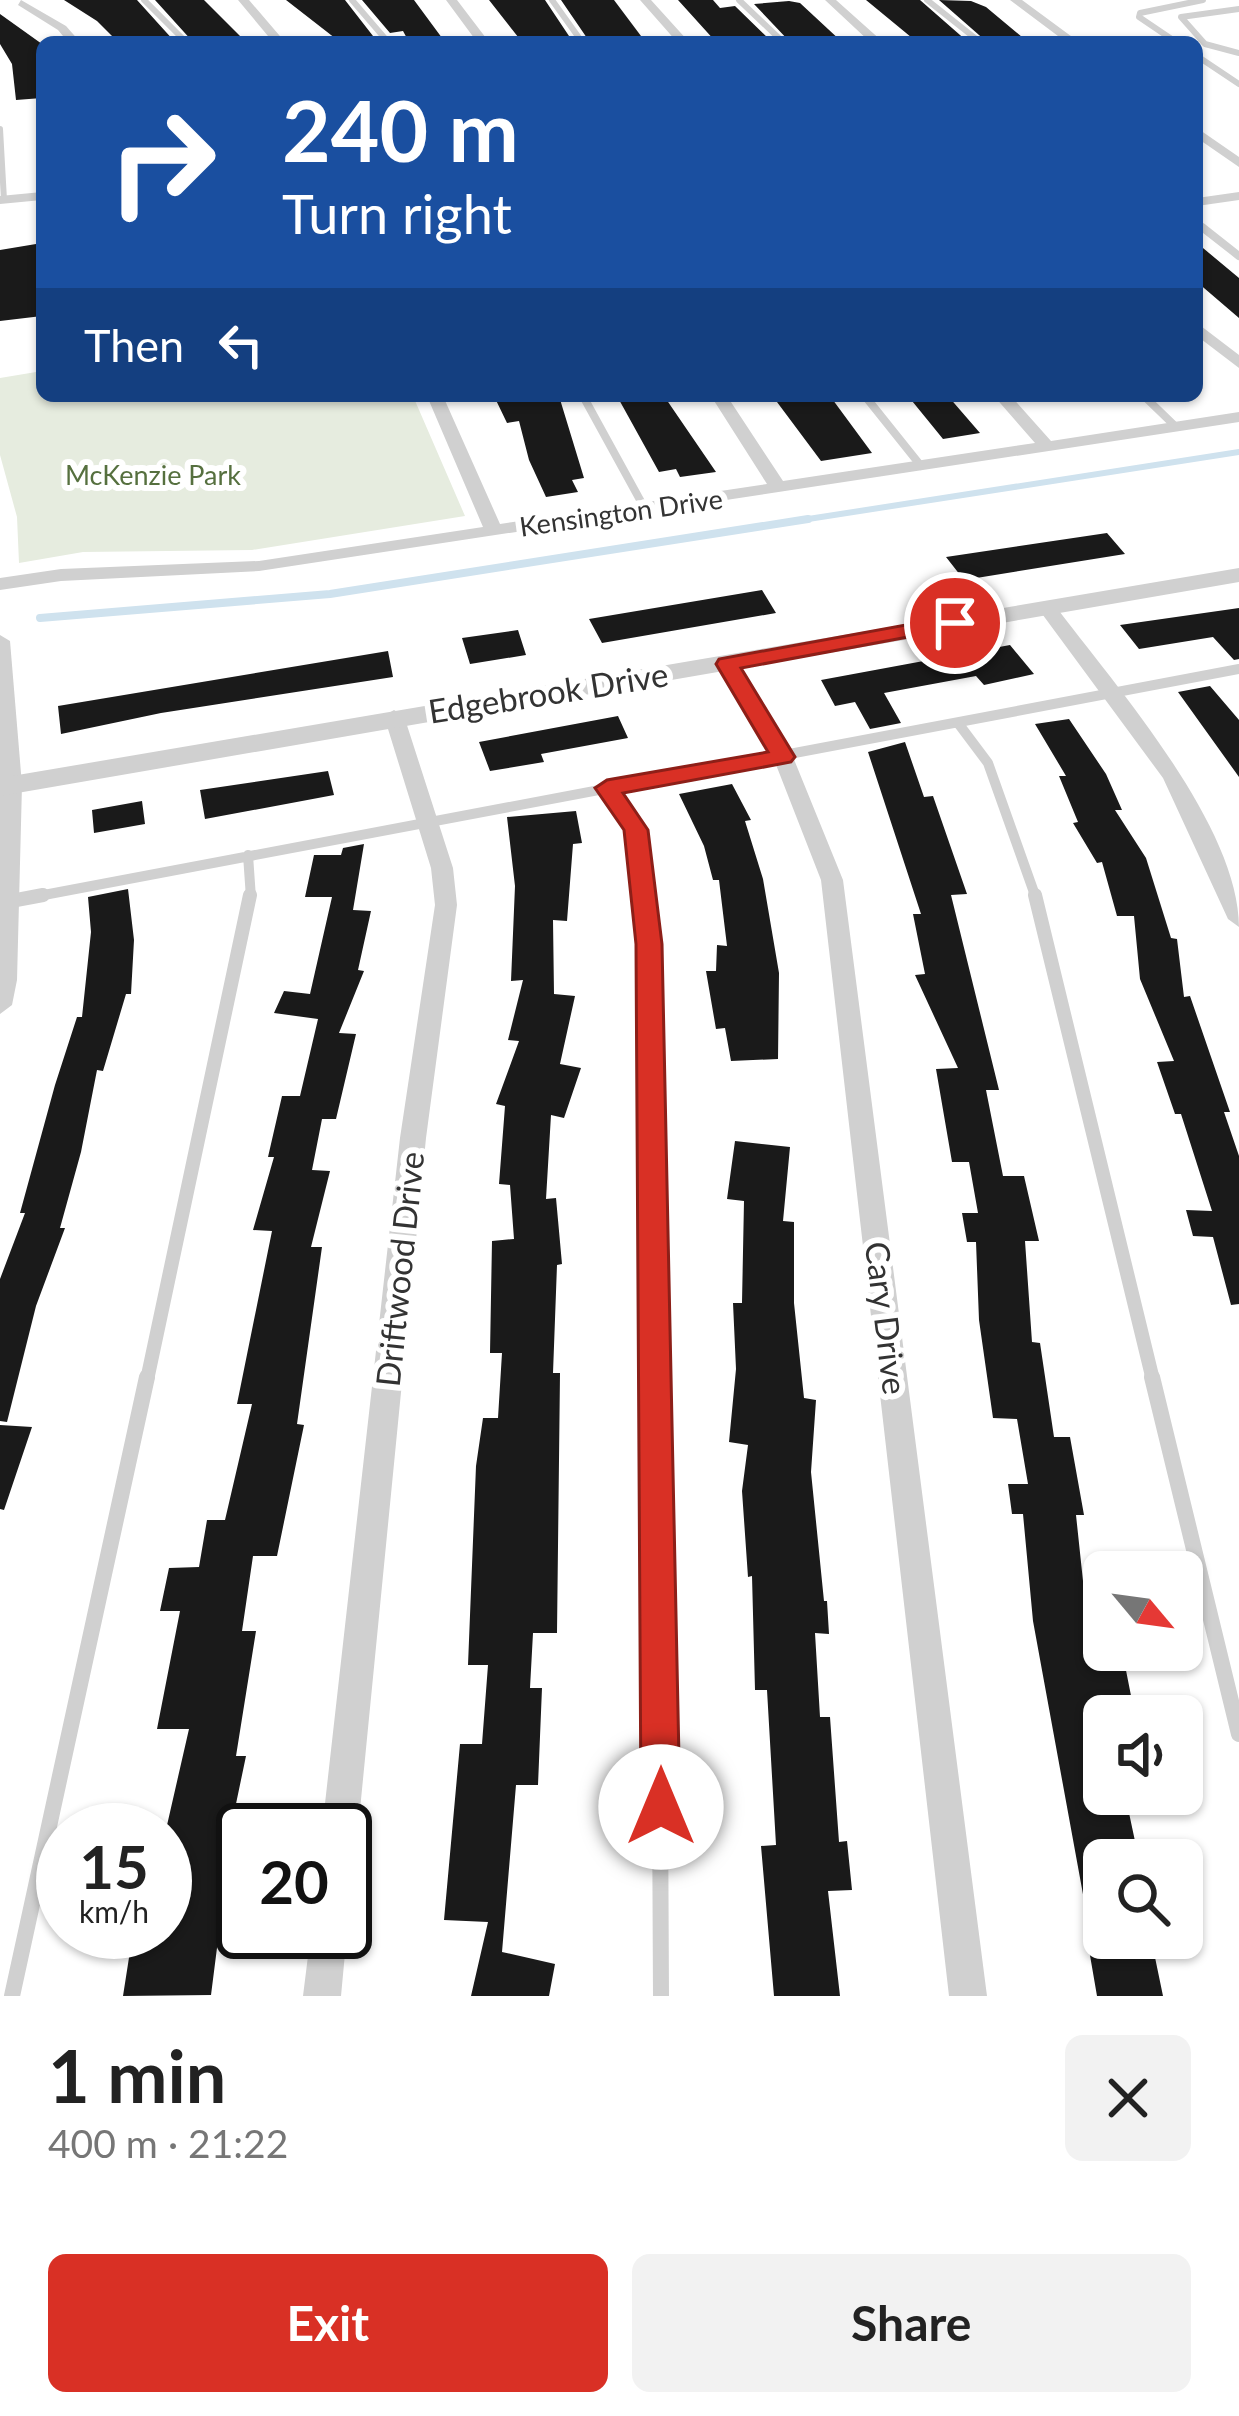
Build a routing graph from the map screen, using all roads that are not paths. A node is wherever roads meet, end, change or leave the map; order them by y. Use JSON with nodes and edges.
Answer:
{"nodes":[{"id":1,"x":144,"y":0,"type":"edge"},
{"id":2,"x":243,"y":0,"type":"edge"},
{"id":3,"x":352,"y":0,"type":"edge"},
{"id":4,"x":451,"y":0,"type":"edge"},
{"id":5,"x":552,"y":0,"type":"edge"},
{"id":6,"x":645,"y":0,"type":"edge"},
{"id":7,"x":739,"y":0,"type":"edge"},
{"id":8,"x":830,"y":0,"type":"edge"},
{"id":9,"x":927,"y":0,"type":"edge"},
{"id":10,"x":1015,"y":0,"type":"edge"},
{"id":11,"x":1203,"y":0,"type":"edge"},
{"id":12,"x":28,"y":1,"type":"edge"},
{"id":13,"x":0,"y":8,"type":"edge"},
{"id":14,"x":1239,"y":9,"type":"edge"},
{"id":15,"x":69,"y":36,"type":"edge"},
{"id":16,"x":180,"y":36,"type":"edge"},
{"id":17,"x":274,"y":36,"type":"edge"},
{"id":18,"x":383,"y":36,"type":"edge"},
{"id":19,"x":478,"y":36,"type":"edge"},
{"id":20,"x":578,"y":36,"type":"edge"},
{"id":21,"x":678,"y":36,"type":"edge"},
{"id":22,"x":777,"y":36,"type":"edge"},
{"id":23,"x":871,"y":36,"type":"edge"},
{"id":24,"x":972,"y":36,"type":"edge"},
{"id":25,"x":1065,"y":36,"type":"edge"},
{"id":26,"x":1167,"y":36,"type":"edge"},
{"id":27,"x":1196,"y":36,"type":"edge"},
{"id":28,"x":1203,"y":42,"type":"edge"},
{"id":29,"x":1237,"y":56,"type":"edge"},
{"id":30,"x":1203,"y":60,"type":"edge"},
{"id":31,"x":1239,"y":84,"type":"edge"},
{"id":32,"x":0,"y":129,"type":"edge"},
{"id":33,"x":1203,"y":136,"type":"edge"},
{"id":34,"x":1239,"y":163,"type":"edge"},
{"id":35,"x":1239,"y":196,"type":"edge"},
{"id":36,"x":36,"y":197,"type":"edge"},
{"id":37,"x":2,"y":200,"type":"edge"},
{"id":38,"x":1203,"y":201,"type":"edge"},
{"id":39,"x":1203,"y":228,"type":"edge"},
{"id":40,"x":1239,"y":256,"type":"edge"},
{"id":41,"x":1203,"y":332,"type":"edge"},
{"id":42,"x":1236,"y":357,"type":"edge"},
{"id":43,"x":438,"y":402,"type":"edge"},
{"id":44,"x":586,"y":402,"type":"edge"},
{"id":45,"x":723,"y":402,"type":"edge"},
{"id":46,"x":870,"y":402,"type":"edge"},
{"id":47,"x":1007,"y":402,"type":"edge"},
{"id":48,"x":1150,"y":402,"type":"edge"},
{"id":49,"x":1239,"y":417,"type":"edge"},
{"id":50,"x":1175,"y":427,"type":"junction"},
{"id":51,"x":1047,"y":446,"type":"junction"},
{"id":52,"x":920,"y":466,"type":"junction"},
{"id":53,"x":779,"y":489,"type":"junction"},
{"id":54,"x":645,"y":508,"type":"junction"},
{"id":55,"x":494,"y":531,"type":"junction"},
{"id":56,"x":1239,"y":574,"type":"edge"},
{"id":57,"x":0,"y":584,"type":"edge"},
{"id":58,"x":1046,"y":607,"type":"junction"},
{"id":59,"x":0,"y":640,"type":"edge"},
{"id":60,"x":727,"y":664,"type":"junction"},
{"id":61,"x":1239,"y":669,"type":"edge"},
{"id":62,"x":3,"y":675,"type":"edge"},
{"id":63,"x":1114,"y":693,"type":"junction"},
{"id":64,"x":394,"y":716,"type":"junction"},
{"id":65,"x":958,"y":723,"type":"junction"},
{"id":66,"x":783,"y":757,"type":"junction"},
{"id":67,"x":6,"y":786,"type":"edge"},
{"id":68,"x":607,"y":788,"type":"junction"},
{"id":69,"x":427,"y":821,"type":"junction"},
{"id":70,"x":248,"y":856,"type":"junction"},
{"id":71,"x":4,"y":903,"type":"edge"},
{"id":72,"x":1239,"y":919,"type":"edge"},
{"id":73,"x":0,"y":1005,"type":"edge"},
{"id":74,"x":1239,"y":1734,"type":"edge"},
{"id":75,"x":343,"y":1803,"type":"edge"},
{"id":76,"x":326,"y":1959,"type":"edge"},
{"id":77,"x":12,"y":1996,"type":"edge"},
{"id":78,"x":322,"y":1996,"type":"edge"},
{"id":79,"x":661,"y":1996,"type":"edge"},
{"id":80,"x":968,"y":1996,"type":"edge"}],
"edges":[{"from":1,"to":16,"type":"lane"},
{"from":2,"to":17,"type":"street"},
{"from":3,"to":18,"type":"lane"},
{"from":4,"to":19,"type":"street"},
{"from":5,"to":20,"type":"lane"},
{"from":6,"to":21,"type":"street"},
{"from":7,"to":22,"type":"lane"},
{"from":8,"to":23,"type":"street"},
{"from":9,"to":24,"type":"lane"},
{"from":10,"to":25,"type":"street"},
{"from":11,"to":26,"type":"lane"},
{"from":12,"to":13,"type":"street"},
{"from":12,"to":15,"type":"street"},
{"from":14,"to":27,"type":"lane"},
{"from":28,"to":29,"type":"lane"},
{"from":30,"to":31,"type":"lane"},
{"from":32,"to":37,"type":"lane"},
{"from":33,"to":34,"type":"street"},
{"from":35,"to":38,"type":"street"},
{"from":36,"to":37,"type":"street"},
{"from":39,"to":40,"type":"lane"},
{"from":41,"to":42,"type":"street"},
{"from":43,"to":55,"type":"street"},
{"from":44,"to":54,"type":"lane"},
{"from":45,"to":53,"type":"street"},
{"from":46,"to":52,"type":"lane"},
{"from":47,"to":51,"type":"street"},
{"from":48,"to":50,"type":"lane"},
{"from":49,"to":50,"type":"street","name":"Kensington Drive"},
{"from":50,"to":51,"type":"street","name":"Kensington Drive"},
{"from":51,"to":52,"type":"street","name":"Kensington Drive"},
{"from":52,"to":53,"type":"street","name":"Kensington Drive"},
{"from":53,"to":54,"type":"street","name":"Kensington Drive"},
{"from":54,"to":55,"type":"street","name":"Kensington Drive"},
{"from":55,"to":57,"type":"street","name":"Kensington Drive"},
{"from":56,"to":58,"type":"street","name":"Edgebrook Drive"},
{"from":58,"to":60,"type":"street","name":"Edgebrook Drive"},
{"from":58,"to":63,"type":"street"},
{"from":59,"to":62,"type":"street"},
{"from":60,"to":64,"type":"street","name":"Edgebrook Drive"},
{"from":60,"to":66,"type":"street","name":"Cary Drive"},
{"from":61,"to":63,"type":"lane"},
{"from":62,"to":67,"type":"street"},
{"from":63,"to":65,"type":"lane"},
{"from":63,"to":72,"type":"street"},
{"from":64,"to":67,"type":"street","name":"Edgebrook Drive"},
{"from":64,"to":69,"type":"street","name":"Driftwood Drive"},
{"from":65,"to":66,"type":"lane"},
{"from":65,"to":74,"type":"lane"},
{"from":66,"to":68,"type":"lane"},
{"from":66,"to":80,"type":"street","name":"Cary Drive"},
{"from":67,"to":71,"type":"street"},
{"from":68,"to":69,"type":"lane"},
{"from":68,"to":79,"type":"lane"},
{"from":69,"to":70,"type":"lane"},
{"from":69,"to":75,"type":"street","name":"Driftwood Drive"},
{"from":70,"to":71,"type":"lane"},
{"from":70,"to":77,"type":"lane"},
{"from":71,"to":73,"type":"street"},
{"from":76,"to":78,"type":"street"}]}
